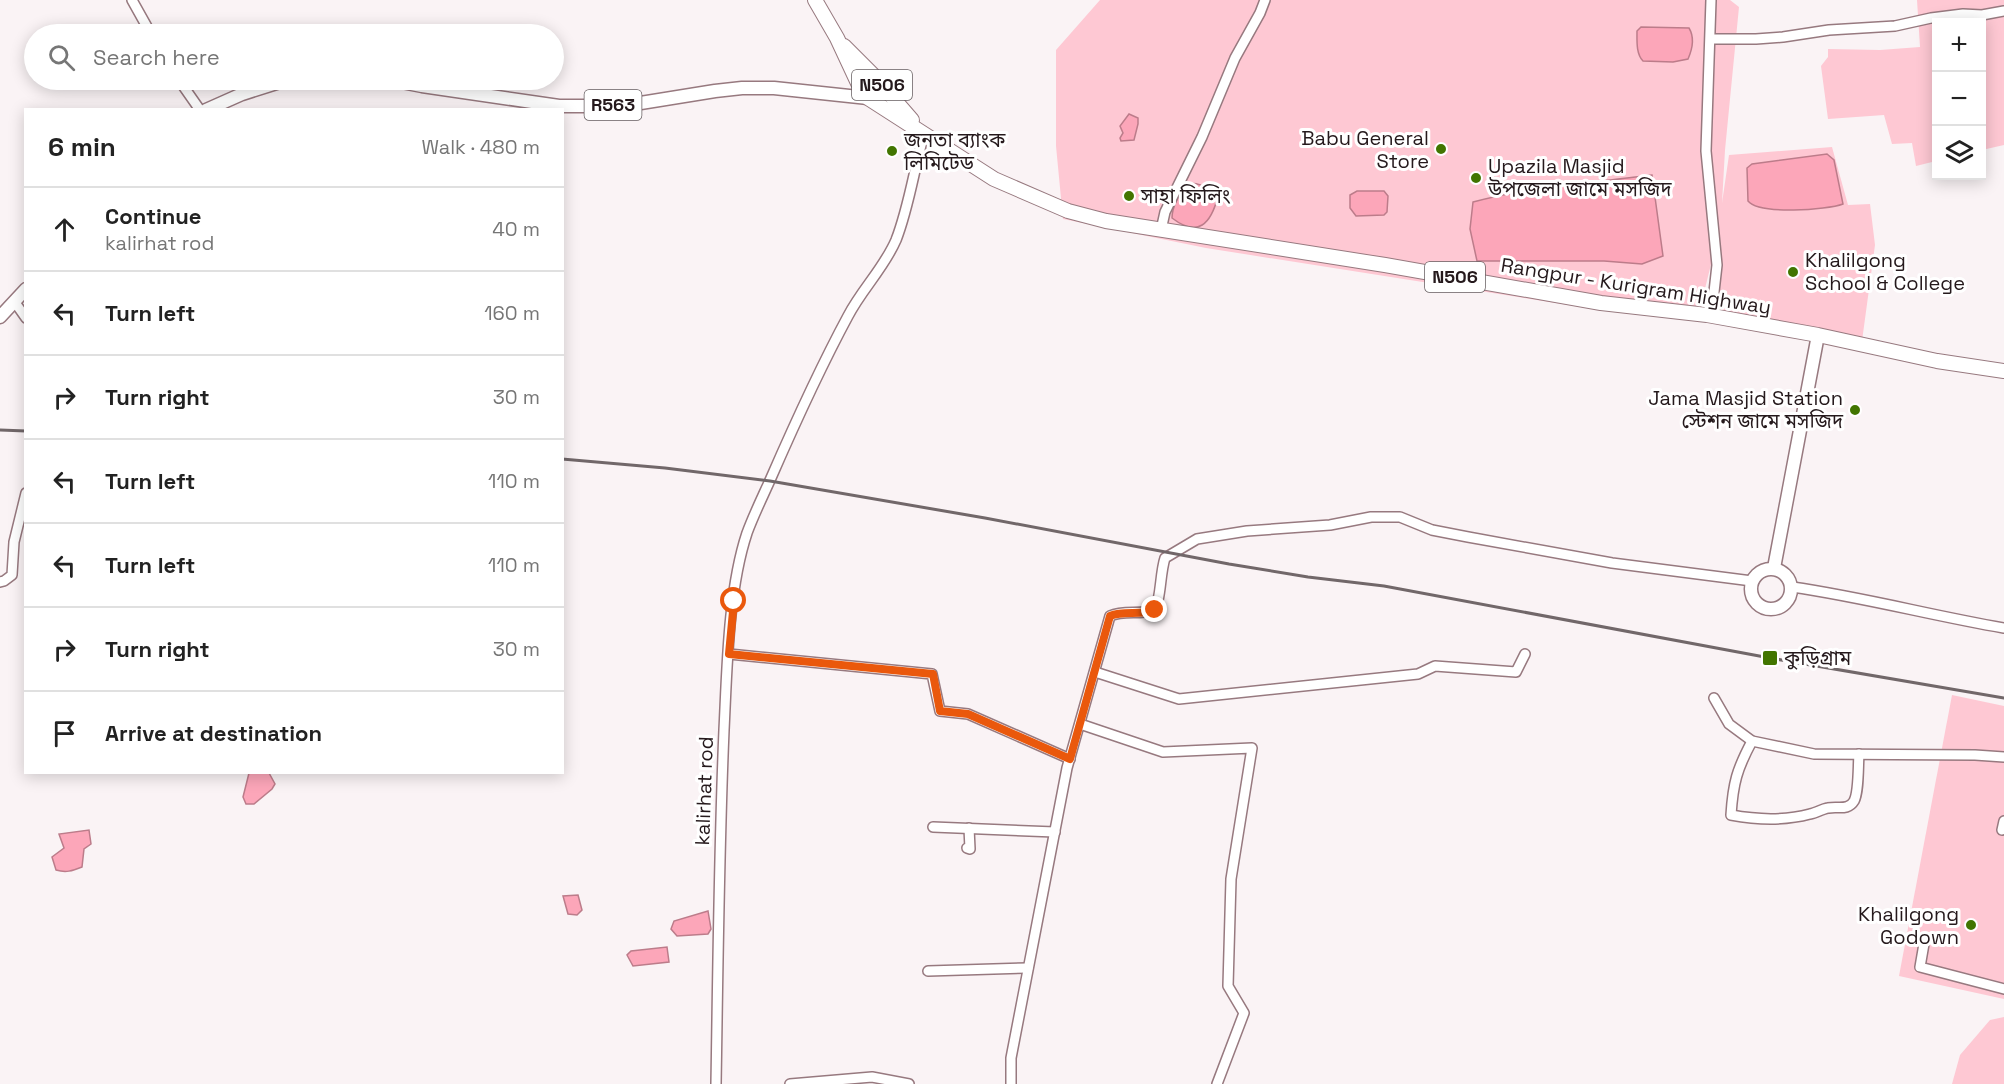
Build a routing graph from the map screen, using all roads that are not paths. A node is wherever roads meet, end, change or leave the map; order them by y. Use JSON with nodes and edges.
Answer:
{"nodes":[{"id":1,"x":132,"y":0,"type":"edge"},
{"id":2,"x":815,"y":0,"type":"edge"},
{"id":3,"x":1264,"y":0,"type":"edge"},
{"id":4,"x":1711,"y":0,"type":"edge"},
{"id":5,"x":2004,"y":11,"type":"edge"},
{"id":6,"x":145,"y":24,"type":"edge"},
{"id":7,"x":837,"y":38,"type":"junction"},
{"id":8,"x":1711,"y":39,"type":"junction"},
{"id":9,"x":873,"y":75,"type":"junction"},
{"id":10,"x":858,"y":83,"type":"junction"},
{"id":11,"x":186,"y":90,"type":"edge"},
{"id":12,"x":252,"y":90,"type":"edge"},
{"id":13,"x":449,"y":90,"type":"edge"},
{"id":14,"x":887,"y":91,"type":"junction"},
{"id":15,"x":835,"y":94,"type":"junction"},
{"id":16,"x":868,"y":98,"type":"junction"},
{"id":17,"x":199,"y":108,"type":"edge"},
{"id":18,"x":210,"y":108,"type":"edge"},
{"id":19,"x":924,"y":134,"type":"junction"},
{"id":20,"x":1161,"y":230,"type":"junction"},
{"id":21,"x":24,"y":291,"type":"edge"},
{"id":22,"x":14,"y":302,"type":"junction"},
{"id":23,"x":24,"y":315,"type":"edge"},
{"id":24,"x":1707,"y":315,"type":"junction"},
{"id":25,"x":0,"y":317,"type":"edge"},
{"id":26,"x":1818,"y":335,"type":"junction"},
{"id":27,"x":2004,"y":371,"type":"edge"},
{"id":28,"x":24,"y":501,"type":"edge"},
{"id":29,"x":1774,"y":568,"type":"junction"},
{"id":30,"x":1752,"y":581,"type":"junction"},
{"id":31,"x":0,"y":582,"type":"edge"},
{"id":32,"x":1792,"y":586,"type":"junction"},
{"id":33,"x":2004,"y":628,"type":"edge"},
{"id":34,"x":729,"y":654,"type":"junction"},
{"id":35,"x":1525,"y":654,"type":"dead end"},
{"id":36,"x":1095,"y":672,"type":"junction"},
{"id":37,"x":1714,"y":698,"type":"dead end"},
{"id":38,"x":1080,"y":724,"type":"junction"},
{"id":39,"x":1752,"y":741,"type":"junction"},
{"id":40,"x":1859,"y":754,"type":"junction"},
{"id":41,"x":2004,"y":757,"type":"edge"},
{"id":42,"x":1070,"y":759,"type":"junction"},
{"id":43,"x":933,"y":827,"type":"dead end"},
{"id":44,"x":969,"y":828,"type":"junction"},
{"id":45,"x":1055,"y":832,"type":"junction"},
{"id":46,"x":967,"y":848,"type":"dead end"},
{"id":47,"x":1925,"y":938,"type":"dead end"},
{"id":48,"x":1028,"y":968,"type":"junction"},
{"id":49,"x":928,"y":971,"type":"dead end"},
{"id":50,"x":2004,"y":989,"type":"edge"},
{"id":51,"x":716,"y":1084,"type":"edge"},
{"id":52,"x":790,"y":1084,"type":"edge"},
{"id":53,"x":909,"y":1084,"type":"edge"},
{"id":54,"x":1011,"y":1084,"type":"edge"},
{"id":55,"x":1217,"y":1084,"type":"edge"}],
"edges":[{"from":1,"to":6,"type":"street"},
{"from":2,"to":7,"type":"highway","number":"N506"},
{"from":3,"to":20,"type":"street"},
{"from":4,"to":8,"type":"street"},
{"from":5,"to":8,"type":"street"},
{"from":7,"to":9,"type":"highway","number":"N506"},
{"from":7,"to":10,"type":"highway","number":"N506"},
{"from":8,"to":24,"type":"street"},
{"from":9,"to":10,"type":"main road"},
{"from":9,"to":14,"type":"highway","number":"N506"},
{"from":10,"to":15,"type":"main road"},
{"from":10,"to":16,"type":"highway","number":"N506"},
{"from":11,"to":17,"type":"street"},
{"from":12,"to":18,"type":"main road"},
{"from":13,"to":15,"type":"main road","number":"R563"},
{"from":14,"to":16,"type":"main road","number":"R563"},
{"from":14,"to":19,"type":"highway","number":"N506"},
{"from":15,"to":16,"type":"main road","number":"R563"},
{"from":16,"to":19,"type":"highway","number":"N506"},
{"from":19,"to":20,"type":"highway","name":"Rangpur - Kurigram Highway","number":"N506"},
{"from":19,"to":34,"type":"street","name":"kalirhat rod"},
{"from":20,"to":24,"type":"highway","name":"Rangpur - Kurigram Highway","number":"N506"},
{"from":21,"to":22,"type":"main road"},
{"from":22,"to":23,"type":"street"},
{"from":22,"to":25,"type":"main road"},
{"from":24,"to":26,"type":"highway","name":"Rangpur - Kurigram Highway","number":"N506"},
{"from":26,"to":27,"type":"highway","name":"Rangpur - Kurigram Highway","number":"N506"},
{"from":26,"to":29,"type":"main road"},
{"from":28,"to":31,"type":"street"},
{"from":29,"to":30,"type":"main road"},
{"from":29,"to":32,"type":"main road"},
{"from":30,"to":32,"type":"main road"},
{"from":30,"to":36,"type":"street"},
{"from":32,"to":33,"type":"street"},
{"from":34,"to":42,"type":"street"},
{"from":34,"to":51,"type":"street","name":"kalirhat rod"},
{"from":35,"to":36,"type":"street"},
{"from":36,"to":38,"type":"street"},
{"from":37,"to":39,"type":"street"},
{"from":38,"to":42,"type":"street"},
{"from":38,"to":55,"type":"street"},
{"from":39,"to":40,"type":"street"},
{"from":39,"to":40,"type":"street"},
{"from":40,"to":41,"type":"street"},
{"from":42,"to":45,"type":"street"},
{"from":43,"to":44,"type":"street"},
{"from":44,"to":45,"type":"street"},
{"from":44,"to":46,"type":"street"},
{"from":45,"to":48,"type":"street"},
{"from":47,"to":50,"type":"street"},
{"from":48,"to":49,"type":"street"},
{"from":48,"to":54,"type":"street"},
{"from":52,"to":53,"type":"street"}]}
